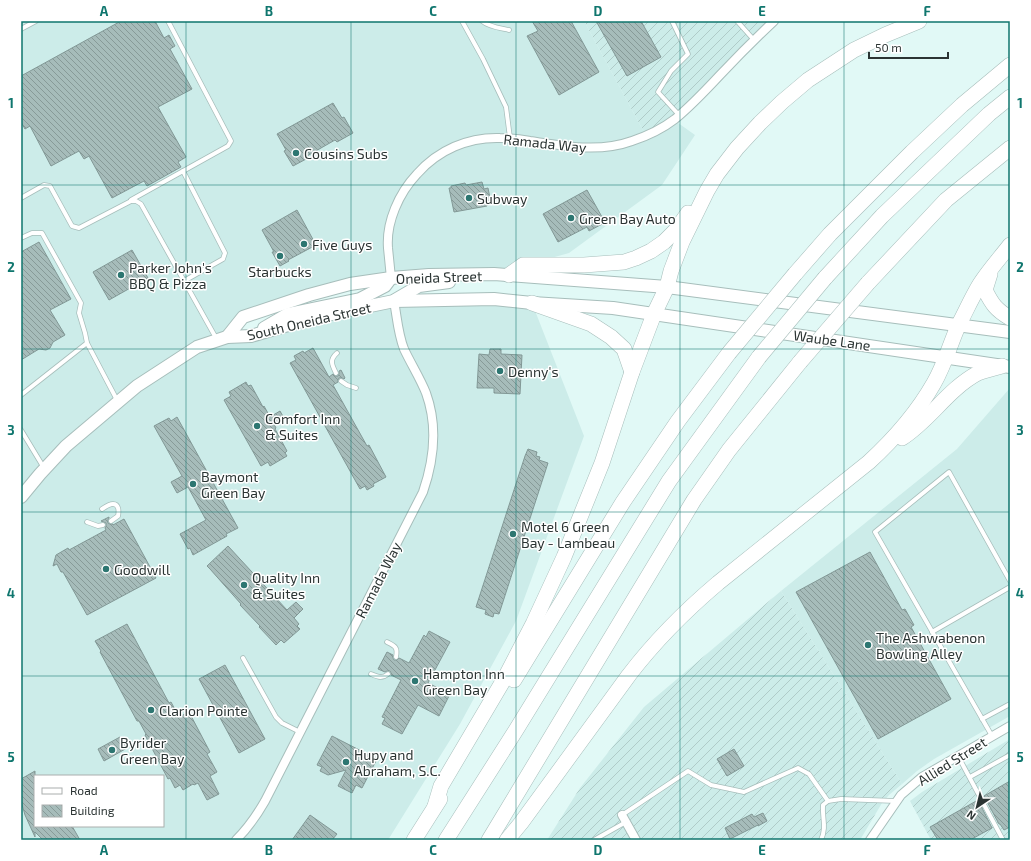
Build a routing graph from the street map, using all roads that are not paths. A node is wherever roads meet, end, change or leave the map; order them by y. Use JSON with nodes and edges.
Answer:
{"nodes":[{"id":1,"x":36,"y":21,"type":"edge"},
{"id":2,"x":168,"y":21,"type":"edge"},
{"id":3,"x":462,"y":21,"type":"edge"},
{"id":4,"x":482,"y":21,"type":"edge"},
{"id":5,"x":672,"y":21,"type":"edge"},
{"id":6,"x":737,"y":21,"type":"edge"},
{"id":7,"x":774,"y":21,"type":"edge"},
{"id":8,"x":919,"y":21,"type":"edge"},
{"id":9,"x":21,"y":29,"type":"edge"},
{"id":10,"x":509,"y":30,"type":"dead end"},
{"id":11,"x":754,"y":40,"type":"junction"},
{"id":12,"x":1010,"y":65,"type":"edge"},
{"id":13,"x":1010,"y":97,"type":"edge"},
{"id":14,"x":679,"y":115,"type":"junction"},
{"id":15,"x":510,"y":138,"type":"junction"},
{"id":16,"x":1010,"y":148,"type":"edge"},
{"id":17,"x":183,"y":171,"type":"junction"},
{"id":18,"x":707,"y":191,"type":"junction"},
{"id":19,"x":21,"y":198,"type":"edge"},
{"id":20,"x":131,"y":201,"type":"junction"},
{"id":21,"x":21,"y":238,"type":"edge"},
{"id":22,"x":1010,"y":245,"type":"edge"},
{"id":23,"x":991,"y":269,"type":"junction"},
{"id":24,"x":509,"y":275,"type":"junction"},
{"id":25,"x":392,"y":278,"type":"junction"},
{"id":26,"x":184,"y":281,"type":"junction"},
{"id":27,"x":667,"y":287,"type":"junction"},
{"id":28,"x":394,"y":301,"type":"junction"},
{"id":29,"x":532,"y":303,"type":"junction"},
{"id":30,"x":654,"y":314,"type":"junction"},
{"id":31,"x":1010,"y":318,"type":"edge"},
{"id":32,"x":959,"y":325,"type":"junction"},
{"id":33,"x":1010,"y":332,"type":"edge"},
{"id":34,"x":251,"y":336,"type":"junction"},
{"id":35,"x":222,"y":339,"type":"junction"},
{"id":36,"x":87,"y":343,"type":"junction"},
{"id":37,"x":337,"y":353,"type":"dead end"},
{"id":38,"x":946,"y":357,"type":"junction"},
{"id":39,"x":1006,"y":366,"type":"edge"},
{"id":40,"x":632,"y":372,"type":"junction"},
{"id":41,"x":336,"y":373,"type":"dead end"},
{"id":42,"x":341,"y":381,"type":"dead end"},
{"id":43,"x":356,"y":388,"type":"dead end"},
{"id":44,"x":21,"y":395,"type":"edge"},
{"id":45,"x":118,"y":402,"type":"junction"},
{"id":46,"x":21,"y":430,"type":"edge"},
{"id":47,"x":883,"y":448,"type":"junction"},
{"id":48,"x":44,"y":469,"type":"junction"},
{"id":49,"x":21,"y":497,"type":"edge"},
{"id":50,"x":102,"y":509,"type":"dead end"},
{"id":51,"x":111,"y":521,"type":"dead end"},
{"id":52,"x":87,"y":522,"type":"dead end"},
{"id":53,"x":103,"y":525,"type":"dead end"},
{"id":54,"x":1010,"y":581,"type":"edge"},
{"id":55,"x":1010,"y":587,"type":"edge"},
{"id":56,"x":932,"y":632,"type":"junction"},
{"id":57,"x":387,"y":642,"type":"dead end"},
{"id":58,"x":396,"y":657,"type":"dead end"},
{"id":59,"x":243,"y":658,"type":"dead end"},
{"id":60,"x":371,"y":674,"type":"dead end"},
{"id":61,"x":388,"y":674,"type":"dead end"},
{"id":62,"x":1010,"y":704,"type":"edge"},
{"id":63,"x":982,"y":719,"type":"junction"},
{"id":64,"x":1010,"y":726,"type":"edge"},
{"id":65,"x":300,"y":732,"type":"junction"},
{"id":66,"x":992,"y":736,"type":"junction"},
{"id":67,"x":1010,"y":755,"type":"edge"},
{"id":68,"x":958,"y":756,"type":"junction"},
{"id":69,"x":970,"y":777,"type":"junction"},
{"id":70,"x":828,"y":801,"type":"junction"},
{"id":71,"x":897,"y":801,"type":"junction"},
{"id":72,"x":435,"y":806,"type":"junction"},
{"id":73,"x":624,"y":818,"type":"junction"},
{"id":74,"x":236,"y":840,"type":"edge"},
{"id":75,"x":414,"y":840,"type":"edge"},
{"id":76,"x":446,"y":840,"type":"edge"},
{"id":77,"x":489,"y":840,"type":"edge"},
{"id":78,"x":506,"y":840,"type":"edge"},
{"id":79,"x":594,"y":840,"type":"edge"},
{"id":80,"x":636,"y":840,"type":"edge"},
{"id":81,"x":821,"y":840,"type":"edge"},
{"id":82,"x":870,"y":840,"type":"edge"},
{"id":83,"x":1003,"y":840,"type":"edge"}],
"edges":[{"from":1,"to":9,"type":"lane"},
{"from":2,"to":17,"type":"lane"},
{"from":3,"to":15,"type":"lane"},
{"from":4,"to":10,"type":"lane"},
{"from":5,"to":14,"type":"lane"},
{"from":6,"to":11,"type":"lane"},
{"from":7,"to":11,"type":"street","name":"Ramada Way"},
{"from":8,"to":18,"type":"highway"},
{"from":11,"to":14,"type":"street","name":"Ramada Way"},
{"from":12,"to":72,"type":"highway","bridge":true},
{"from":13,"to":76,"type":"highway","bridge":true},
{"from":14,"to":15,"type":"street","name":"Ramada Way"},
{"from":15,"to":25,"type":"street","name":"Ramada Way"},
{"from":16,"to":77,"type":"highway","bridge":true},
{"from":17,"to":20,"type":"lane"},
{"from":17,"to":26,"type":"lane"},
{"from":18,"to":24,"type":"highway"},
{"from":18,"to":27,"type":"highway"},
{"from":19,"to":20,"type":"lane"},
{"from":20,"to":26,"type":"lane"},
{"from":21,"to":36,"type":"lane"},
{"from":22,"to":23,"type":"highway"},
{"from":23,"to":31,"type":"highway"},
{"from":23,"to":32,"type":"highway"},
{"from":24,"to":25,"type":"street","name":"Oneida Street"},
{"from":24,"to":27,"type":"street","name":"Oneida Street"},
{"from":24,"to":28,"type":"street"},
{"from":25,"to":34,"type":"street"},
{"from":25,"to":35,"type":"street","name":"Oneida Street"},
{"from":26,"to":35,"type":"lane"},
{"from":27,"to":30,"type":"highway"},
{"from":27,"to":32,"type":"street"},
{"from":28,"to":29,"type":"street","name":"South Oneida Street"},
{"from":28,"to":34,"type":"street","name":"South Oneida Street"},
{"from":28,"to":65,"type":"street","name":"Ramada Way"},
{"from":29,"to":30,"type":"street","name":"South Oneida Street"},
{"from":29,"to":40,"type":"highway"},
{"from":30,"to":38,"type":"street","name":"Waube Lane"},
{"from":30,"to":40,"type":"highway"},
{"from":32,"to":33,"type":"street"},
{"from":32,"to":38,"type":"highway"},
{"from":34,"to":35,"type":"street","name":"South Oneida Street"},
{"from":35,"to":45,"type":"street","name":"South Oneida Street"},
{"from":36,"to":44,"type":"lane"},
{"from":36,"to":45,"type":"lane"},
{"from":37,"to":41,"type":"lane"},
{"from":38,"to":39,"type":"street","name":"Waube Lane"},
{"from":38,"to":47,"type":"highway"},
{"from":39,"to":47,"type":"highway"},
{"from":40,"to":72,"type":"highway"},
{"from":42,"to":43,"type":"lane"},
{"from":45,"to":48,"type":"street","name":"South Oneida Street"},
{"from":46,"to":48,"type":"lane"},
{"from":47,"to":78,"type":"highway"},
{"from":48,"to":49,"type":"street","name":"South Oneida Street"},
{"from":50,"to":51,"type":"lane"},
{"from":52,"to":53,"type":"lane"},
{"from":54,"to":56,"type":"lane"},
{"from":55,"to":56,"type":"lane"},
{"from":56,"to":63,"type":"lane"},
{"from":57,"to":58,"type":"lane"},
{"from":59,"to":65,"type":"lane"},
{"from":60,"to":61,"type":"lane"},
{"from":62,"to":63,"type":"lane"},
{"from":63,"to":66,"type":"lane"},
{"from":64,"to":66,"type":"street","name":"Allied Street"},
{"from":65,"to":74,"type":"street","name":"Ramada Way"},
{"from":66,"to":68,"type":"street","name":"Allied Street"},
{"from":67,"to":69,"type":"lane"},
{"from":68,"to":69,"type":"lane"},
{"from":68,"to":71,"type":"street","name":"Allied Street"},
{"from":69,"to":83,"type":"lane"},
{"from":70,"to":71,"type":"lane"},
{"from":70,"to":73,"type":"lane"},
{"from":70,"to":81,"type":"lane"},
{"from":71,"to":82,"type":"street","name":"Allied Street"},
{"from":72,"to":75,"type":"highway"},
{"from":73,"to":79,"type":"lane"},
{"from":73,"to":80,"type":"street"}]}
